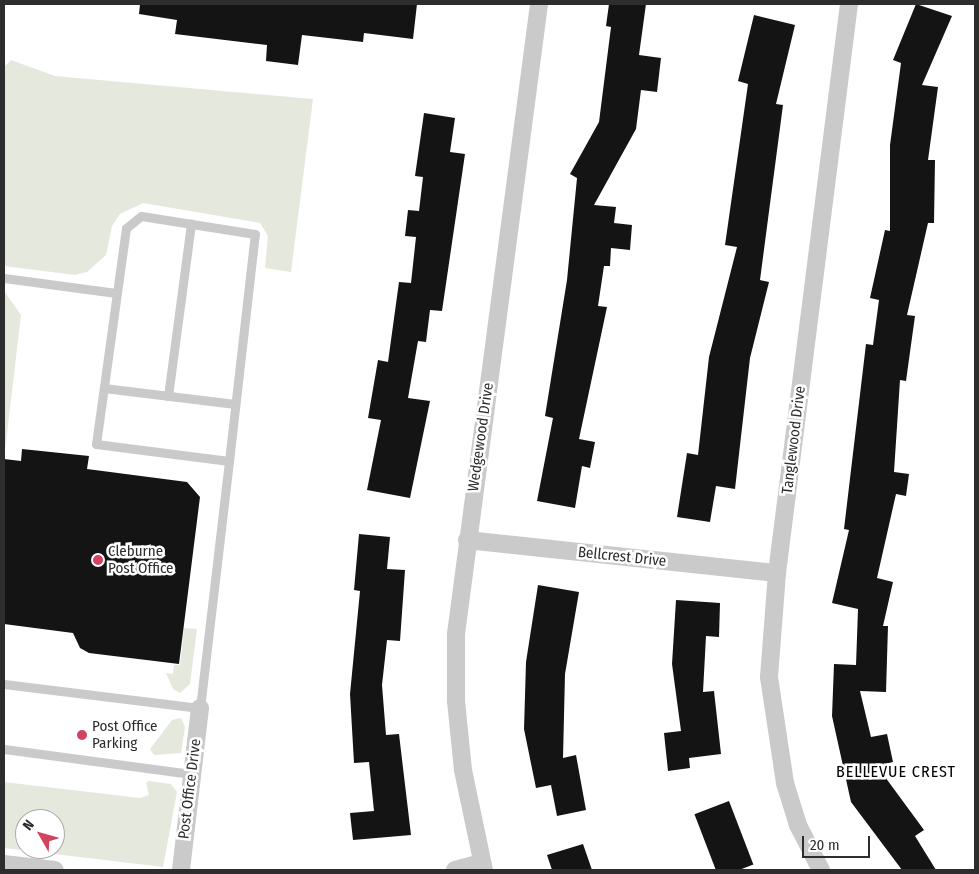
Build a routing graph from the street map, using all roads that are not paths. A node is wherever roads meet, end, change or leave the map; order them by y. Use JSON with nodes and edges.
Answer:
{"nodes":[{"id":1,"x":539,"y":4,"type":"edge"},
{"id":2,"x":849,"y":4,"type":"edge"},
{"id":3,"x":191,"y":224,"type":"junction"},
{"id":4,"x":4,"y":278,"type":"edge"},
{"id":5,"x":116,"y":293,"type":"junction"},
{"id":6,"x":104,"y":388,"type":"junction"},
{"id":7,"x":168,"y":396,"type":"junction"},
{"id":8,"x":235,"y":404,"type":"junction"},
{"id":9,"x":229,"y":461,"type":"junction"},
{"id":10,"x":467,"y":540,"type":"junction"},
{"id":11,"x":777,"y":573,"type":"junction"},
{"id":12,"x":4,"y":684,"type":"edge"},
{"id":13,"x":200,"y":708,"type":"junction"},
{"id":14,"x":4,"y":749,"type":"edge"},
{"id":15,"x":191,"y":774,"type":"junction"},
{"id":16,"x":4,"y":864,"type":"edge"},
{"id":17,"x":483,"y":866,"type":"edge"},
{"id":18,"x":55,"y":870,"type":"edge"},
{"id":19,"x":181,"y":870,"type":"edge"},
{"id":20,"x":455,"y":870,"type":"edge"},
{"id":21,"x":821,"y":870,"type":"edge"}],
"edges":[{"from":1,"to":10,"type":"street","name":"Wedgewood Drive"},
{"from":2,"to":11,"type":"street","name":"Tanglewood Drive"},
{"from":3,"to":5,"type":"lane"},
{"from":3,"to":7,"type":"lane"},
{"from":3,"to":8,"type":"lane"},
{"from":4,"to":5,"type":"lane"},
{"from":5,"to":6,"type":"lane"},
{"from":6,"to":7,"type":"lane"},
{"from":6,"to":9,"type":"lane"},
{"from":7,"to":8,"type":"lane"},
{"from":8,"to":9,"type":"lane"},
{"from":9,"to":13,"type":"lane"},
{"from":10,"to":11,"type":"street","name":"Bellcrest Drive"},
{"from":10,"to":17,"type":"street","name":"Wedgewood Drive"},
{"from":11,"to":21,"type":"street","name":"Tanglewood Drive"},
{"from":12,"to":13,"type":"lane"},
{"from":13,"to":15,"type":"street","name":"Post Office Drive"},
{"from":14,"to":15,"type":"lane"},
{"from":15,"to":19,"type":"street","name":"Post Office Drive"},
{"from":16,"to":18,"type":"street"},
{"from":17,"to":20,"type":"street"}]}
